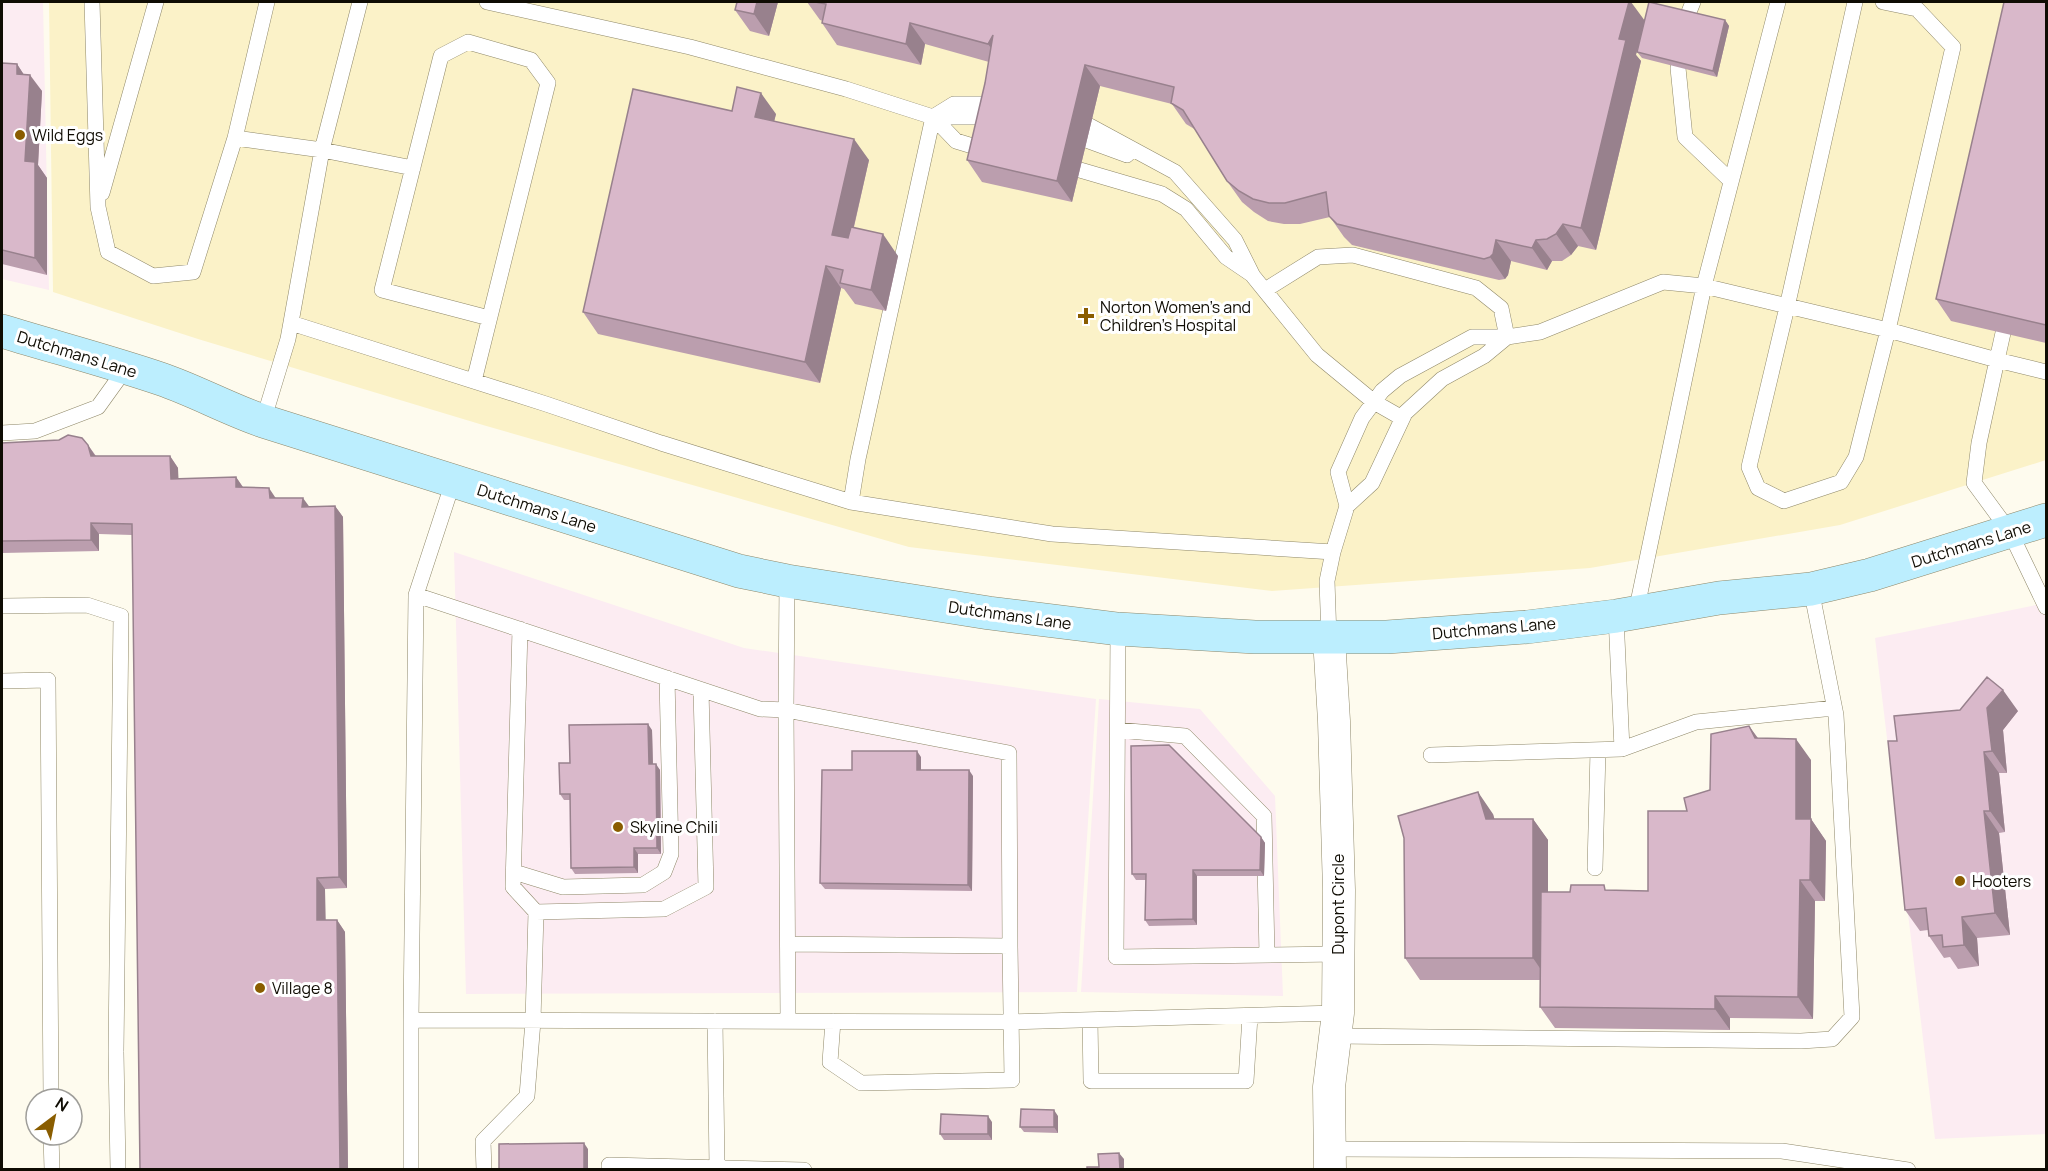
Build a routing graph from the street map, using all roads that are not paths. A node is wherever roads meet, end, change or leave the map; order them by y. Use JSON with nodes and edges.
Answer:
{"nodes":[{"id":1,"x":92,"y":2,"type":"edge"},
{"id":2,"x":156,"y":2,"type":"edge"},
{"id":3,"x":267,"y":2,"type":"edge"},
{"id":4,"x":360,"y":2,"type":"edge"},
{"id":5,"x":487,"y":2,"type":"edge"},
{"id":6,"x":1693,"y":2,"type":"edge"},
{"id":7,"x":1778,"y":2,"type":"edge"},
{"id":8,"x":1855,"y":2,"type":"edge"},
{"id":9,"x":1883,"y":2,"type":"edge"},
{"id":10,"x":999,"y":111,"type":"edge"},
{"id":11,"x":933,"y":117,"type":"junction"},
{"id":12,"x":1088,"y":133,"type":"dead end"},
{"id":13,"x":235,"y":138,"type":"junction"},
{"id":14,"x":322,"y":150,"type":"junction"},
{"id":15,"x":989,"y":151,"type":"edge"},
{"id":16,"x":413,"y":168,"type":"junction"},
{"id":17,"x":1080,"y":170,"type":"dead end"},
{"id":18,"x":1731,"y":181,"type":"junction"},
{"id":19,"x":98,"y":207,"type":"junction"},
{"id":20,"x":1253,"y":276,"type":"junction"},
{"id":21,"x":1704,"y":286,"type":"junction"},
{"id":22,"x":1265,"y":290,"type":"junction"},
{"id":23,"x":1788,"y":307,"type":"junction"},
{"id":24,"x":489,"y":318,"type":"junction"},
{"id":25,"x":291,"y":323,"type":"junction"},
{"id":26,"x":1888,"y":330,"type":"junction"},
{"id":27,"x":2,"y":331,"type":"edge"},
{"id":28,"x":2003,"y":333,"type":"edge"},
{"id":29,"x":1507,"y":337,"type":"junction"},
{"id":30,"x":1997,"y":360,"type":"junction"},
{"id":31,"x":126,"y":368,"type":"junction"},
{"id":32,"x":2046,"y":372,"type":"edge"},
{"id":33,"x":474,"y":381,"type":"junction"},
{"id":34,"x":1374,"y":402,"type":"junction"},
{"id":35,"x":1402,"y":418,"type":"junction"},
{"id":36,"x":263,"y":421,"type":"junction"},
{"id":37,"x":2,"y":433,"type":"edge"},
{"id":38,"x":453,"y":482,"type":"junction"},
{"id":39,"x":851,"y":502,"type":"junction"},
{"id":40,"x":1347,"y":506,"type":"junction"},
{"id":41,"x":2046,"y":520,"type":"edge"},
{"id":42,"x":2010,"y":532,"type":"junction"},
{"id":43,"x":1333,"y":552,"type":"junction"},
{"id":44,"x":787,"y":581,"type":"junction"},
{"id":45,"x":1811,"y":589,"type":"junction"},
{"id":46,"x":416,"y":595,"type":"junction"},
{"id":47,"x":2,"y":606,"type":"edge"},
{"id":48,"x":2046,"y":607,"type":"edge"},
{"id":49,"x":1626,"y":614,"type":"junction"},
{"id":50,"x":520,"y":629,"type":"junction"},
{"id":51,"x":1118,"y":629,"type":"junction"},
{"id":52,"x":1329,"y":638,"type":"junction"},
{"id":53,"x":667,"y":678,"type":"junction"},
{"id":54,"x":2,"y":681,"type":"edge"},
{"id":55,"x":701,"y":690,"type":"junction"},
{"id":56,"x":1834,"y":708,"type":"junction"},
{"id":57,"x":786,"y":710,"type":"junction"},
{"id":58,"x":1118,"y":730,"type":"junction"},
{"id":59,"x":1622,"y":749,"type":"junction"},
{"id":60,"x":1598,"y":750,"type":"junction"},
{"id":61,"x":1431,"y":755,"type":"dead end"},
{"id":62,"x":1595,"y":868,"type":"dead end"},
{"id":63,"x":514,"y":872,"type":"junction"},
{"id":64,"x":536,"y":912,"type":"junction"},
{"id":65,"x":788,"y":944,"type":"junction"},
{"id":66,"x":1010,"y":946,"type":"junction"},
{"id":67,"x":1338,"y":954,"type":"junction"},
{"id":68,"x":1267,"y":955,"type":"junction"},
{"id":69,"x":1250,"y":1016,"type":"junction"},
{"id":70,"x":411,"y":1020,"type":"junction"},
{"id":71,"x":1090,"y":1020,"type":"junction"},
{"id":72,"x":533,"y":1021,"type":"junction"},
{"id":73,"x":715,"y":1021,"type":"junction"},
{"id":74,"x":833,"y":1021,"type":"junction"},
{"id":75,"x":788,"y":1022,"type":"junction"},
{"id":76,"x":1010,"y":1022,"type":"junction"},
{"id":77,"x":1336,"y":1025,"type":"junction"},
{"id":78,"x":51,"y":1087,"type":"edge"},
{"id":79,"x":51,"y":1147,"type":"edge"},
{"id":80,"x":1330,"y":1159,"type":"edge"},
{"id":81,"x":717,"y":1167,"type":"junction"},
{"id":82,"x":1875,"y":1167,"type":"edge"},
{"id":83,"x":52,"y":1170,"type":"edge"},
{"id":84,"x":118,"y":1170,"type":"edge"},
{"id":85,"x":411,"y":1170,"type":"edge"},
{"id":86,"x":484,"y":1170,"type":"edge"},
{"id":87,"x":609,"y":1170,"type":"edge"},
{"id":88,"x":804,"y":1170,"type":"edge"},
{"id":89,"x":1908,"y":1170,"type":"edge"}],
"edges":[{"from":1,"to":19,"type":"lane"},
{"from":2,"to":19,"type":"lane"},
{"from":3,"to":13,"type":"lane"},
{"from":4,"to":14,"type":"lane"},
{"from":5,"to":11,"type":"lane"},
{"from":6,"to":18,"type":"lane"},
{"from":7,"to":18,"type":"lane"},
{"from":8,"to":23,"type":"lane"},
{"from":9,"to":26,"type":"lane"},
{"from":10,"to":11,"type":"lane"},
{"from":11,"to":15,"type":"lane"},
{"from":11,"to":39,"type":"lane"},
{"from":12,"to":20,"type":"lane"},
{"from":13,"to":14,"type":"lane"},
{"from":13,"to":19,"type":"lane"},
{"from":14,"to":16,"type":"lane"},
{"from":14,"to":25,"type":"lane"},
{"from":16,"to":24,"type":"lane"},
{"from":16,"to":24,"type":"lane"},
{"from":17,"to":20,"type":"lane"},
{"from":18,"to":21,"type":"lane"},
{"from":20,"to":22,"type":"lane"},
{"from":21,"to":23,"type":"lane"},
{"from":21,"to":29,"type":"lane"},
{"from":21,"to":49,"type":"lane"},
{"from":22,"to":29,"type":"lane"},
{"from":22,"to":34,"type":"lane"},
{"from":23,"to":26,"type":"lane"},
{"from":23,"to":26,"type":"lane"},
{"from":24,"to":33,"type":"lane"},
{"from":25,"to":33,"type":"lane"},
{"from":25,"to":36,"type":"lane"},
{"from":26,"to":30,"type":"lane"},
{"from":27,"to":31,"type":"street","name":"Dutchmans Lane"},
{"from":28,"to":30,"type":"lane"},
{"from":29,"to":34,"type":"lane"},
{"from":29,"to":35,"type":"lane"},
{"from":30,"to":32,"type":"lane"},
{"from":30,"to":42,"type":"lane"},
{"from":31,"to":36,"type":"street","name":"Dutchmans Lane"},
{"from":31,"to":37,"type":"lane"},
{"from":33,"to":39,"type":"lane"},
{"from":34,"to":35,"type":"lane"},
{"from":34,"to":40,"type":"lane"},
{"from":35,"to":40,"type":"lane"},
{"from":36,"to":38,"type":"street","name":"Dutchmans Lane"},
{"from":38,"to":44,"type":"street","name":"Dutchmans Lane"},
{"from":38,"to":46,"type":"lane"},
{"from":39,"to":43,"type":"lane"},
{"from":40,"to":43,"type":"lane"},
{"from":41,"to":42,"type":"street","name":"Dutchmans Lane"},
{"from":42,"to":45,"type":"street","name":"Dutchmans Lane"},
{"from":42,"to":48,"type":"lane"},
{"from":43,"to":52,"type":"lane"},
{"from":44,"to":51,"type":"street","name":"Dutchmans Lane"},
{"from":44,"to":57,"type":"lane"},
{"from":45,"to":49,"type":"street","name":"Dutchmans Lane"},
{"from":45,"to":56,"type":"lane"},
{"from":46,"to":50,"type":"lane"},
{"from":46,"to":70,"type":"lane"},
{"from":47,"to":84,"type":"lane"},
{"from":49,"to":52,"type":"street","name":"Dutchmans Lane"},
{"from":49,"to":59,"type":"lane"},
{"from":50,"to":53,"type":"lane"},
{"from":50,"to":63,"type":"lane"},
{"from":51,"to":52,"type":"street","name":"Dutchmans Lane"},
{"from":51,"to":58,"type":"lane"},
{"from":52,"to":67,"type":"street","name":"Dupont Circle"},
{"from":53,"to":55,"type":"lane"},
{"from":53,"to":63,"type":"lane"},
{"from":54,"to":78,"type":"lane"},
{"from":55,"to":57,"type":"lane"},
{"from":55,"to":64,"type":"lane"},
{"from":56,"to":59,"type":"lane"},
{"from":56,"to":77,"type":"lane"},
{"from":57,"to":65,"type":"lane"},
{"from":57,"to":66,"type":"lane"},
{"from":58,"to":68,"type":"lane"},
{"from":58,"to":68,"type":"lane"},
{"from":59,"to":60,"type":"lane"},
{"from":60,"to":61,"type":"lane"},
{"from":60,"to":62,"type":"lane"},
{"from":63,"to":64,"type":"lane"},
{"from":64,"to":72,"type":"lane"},
{"from":65,"to":66,"type":"lane"},
{"from":65,"to":75,"type":"lane"},
{"from":66,"to":76,"type":"lane"},
{"from":67,"to":68,"type":"lane"},
{"from":67,"to":77,"type":"street","name":"Dupont Circle"},
{"from":69,"to":71,"type":"lane"},
{"from":69,"to":71,"type":"lane"},
{"from":69,"to":77,"type":"lane"},
{"from":70,"to":72,"type":"lane"},
{"from":70,"to":85,"type":"lane"},
{"from":71,"to":76,"type":"lane"},
{"from":72,"to":73,"type":"lane"},
{"from":72,"to":86,"type":"lane"},
{"from":73,"to":75,"type":"lane"},
{"from":73,"to":81,"type":"lane"},
{"from":74,"to":75,"type":"lane"},
{"from":74,"to":76,"type":"lane"},
{"from":74,"to":76,"type":"lane"},
{"from":77,"to":80,"type":"street","name":"Dupont Circle"},
{"from":79,"to":83,"type":"lane"},
{"from":80,"to":82,"type":"lane"},
{"from":81,"to":87,"type":"lane"},
{"from":81,"to":88,"type":"lane"},
{"from":82,"to":89,"type":"lane"}]}
